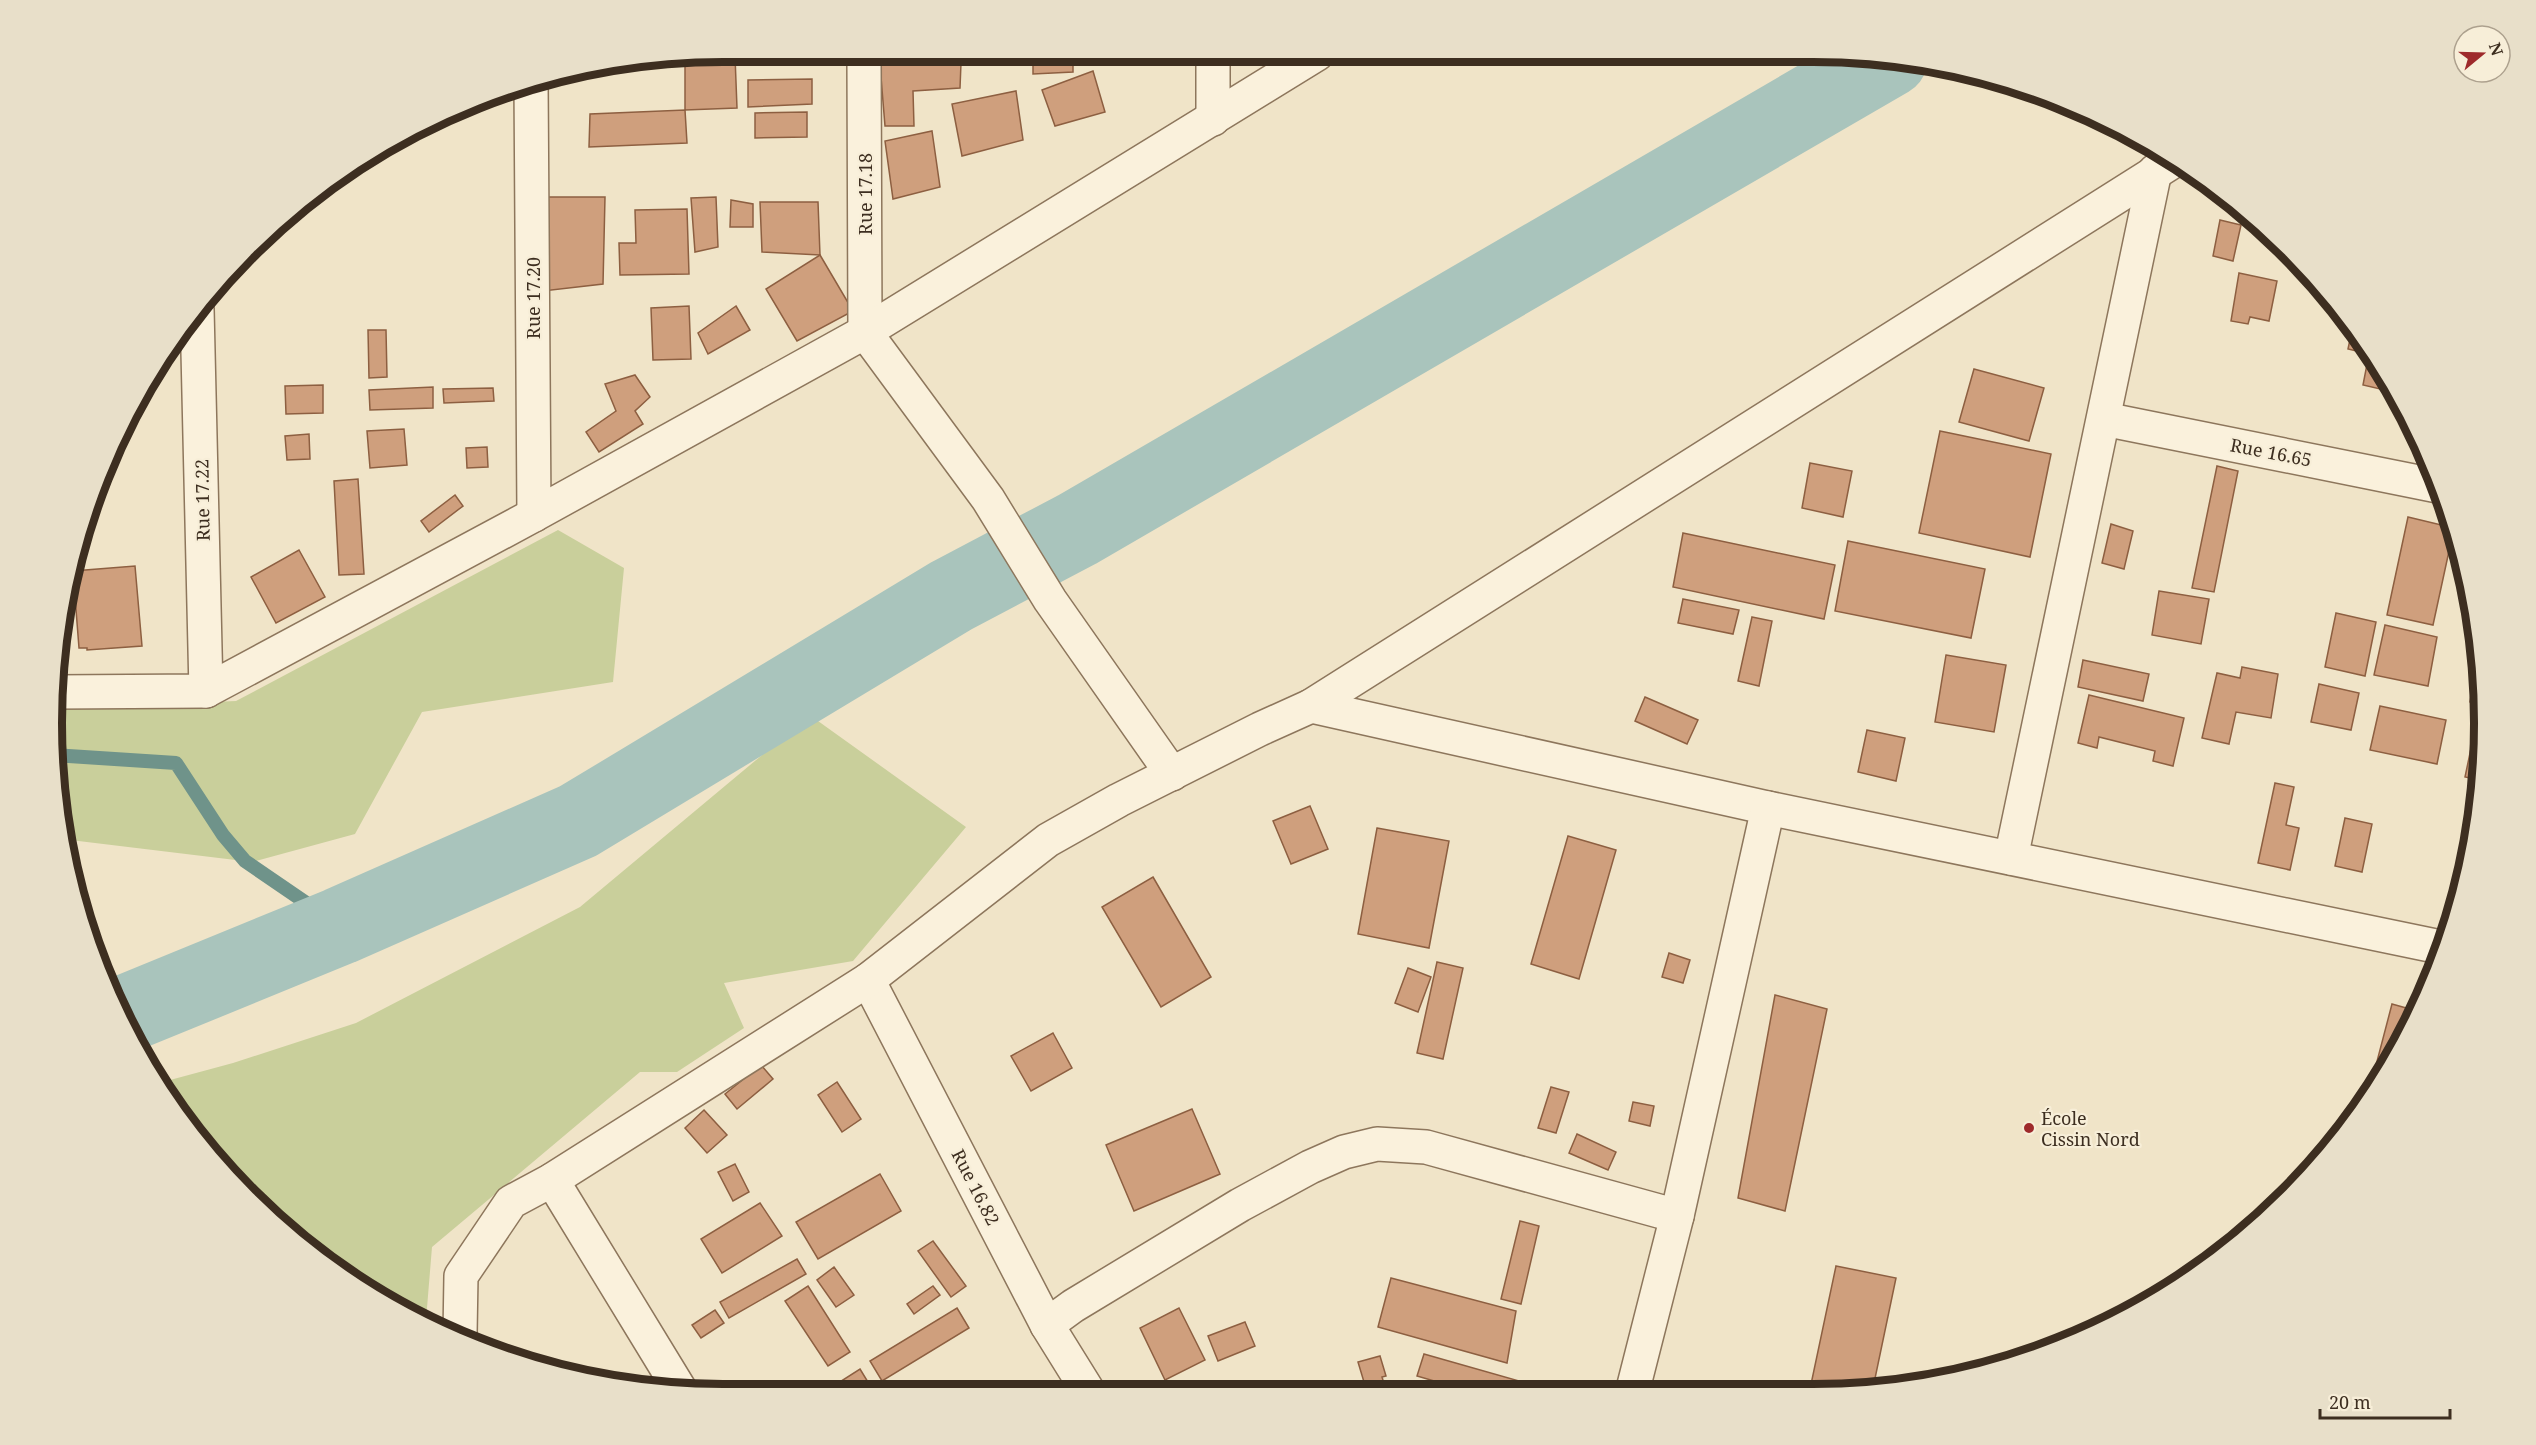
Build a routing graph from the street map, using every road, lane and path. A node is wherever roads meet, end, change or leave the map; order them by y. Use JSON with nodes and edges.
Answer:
{"nodes":[{"id":1,"x":864,"y":61,"type":"edge"},
{"id":2,"x":1213,"y":61,"type":"edge"},
{"id":3,"x":1306,"y":61,"type":"edge"},
{"id":4,"x":531,"y":90,"type":"edge"},
{"id":5,"x":1213,"y":119,"type":"junction"},
{"id":6,"x":2165,"y":166,"type":"edge"},
{"id":7,"x":197,"y":321,"type":"edge"},
{"id":8,"x":865,"y":332,"type":"junction"},
{"id":9,"x":2104,"y":419,"type":"junction"},
{"id":10,"x":2429,"y":484,"type":"edge"},
{"id":11,"x":534,"y":515,"type":"junction"},
{"id":12,"x":206,"y":691,"type":"junction"},
{"id":13,"x":63,"y":692,"type":"edge"},
{"id":14,"x":1311,"y":706,"type":"junction"},
{"id":15,"x":1172,"y":774,"type":"junction"},
{"id":16,"x":1768,"y":808,"type":"junction"},
{"id":17,"x":2011,"y":858,"type":"junction"},
{"id":18,"x":2435,"y":946,"type":"edge"},
{"id":19,"x":868,"y":980,"type":"junction"},
{"id":20,"x":552,"y":1180,"type":"junction"},
{"id":21,"x":1677,"y":1216,"type":"junction"},
{"id":22,"x":1047,"y":1325,"type":"junction"},
{"id":23,"x":460,"y":1329,"type":"edge"},
{"id":24,"x":675,"y":1382,"type":"edge"},
{"id":25,"x":1084,"y":1384,"type":"edge"},
{"id":26,"x":1634,"y":1384,"type":"edge"}],
"edges":[{"from":1,"to":8,"type":"street","name":"Rue 17.18"},
{"from":2,"to":5,"type":"street"},
{"from":3,"to":5,"type":"street"},
{"from":4,"to":11,"type":"street","name":"Rue 17.20"},
{"from":5,"to":8,"type":"street"},
{"from":6,"to":9,"type":"street"},
{"from":6,"to":14,"type":"street"},
{"from":7,"to":12,"type":"street","name":"Rue 17.22"},
{"from":8,"to":11,"type":"street"},
{"from":8,"to":15,"type":"street"},
{"from":9,"to":10,"type":"street","name":"Rue 16.65"},
{"from":9,"to":17,"type":"street"},
{"from":11,"to":12,"type":"street"},
{"from":12,"to":13,"type":"street"},
{"from":14,"to":15,"type":"street"},
{"from":14,"to":16,"type":"street"},
{"from":15,"to":19,"type":"street"},
{"from":16,"to":17,"type":"street"},
{"from":16,"to":21,"type":"street"},
{"from":17,"to":18,"type":"street"},
{"from":19,"to":20,"type":"street"},
{"from":19,"to":22,"type":"street","name":"Rue 16.82"},
{"from":20,"to":23,"type":"street"},
{"from":20,"to":24,"type":"street"},
{"from":21,"to":22,"type":"street"},
{"from":21,"to":26,"type":"street"},
{"from":22,"to":25,"type":"street","name":"Rue 16.82"}]}
